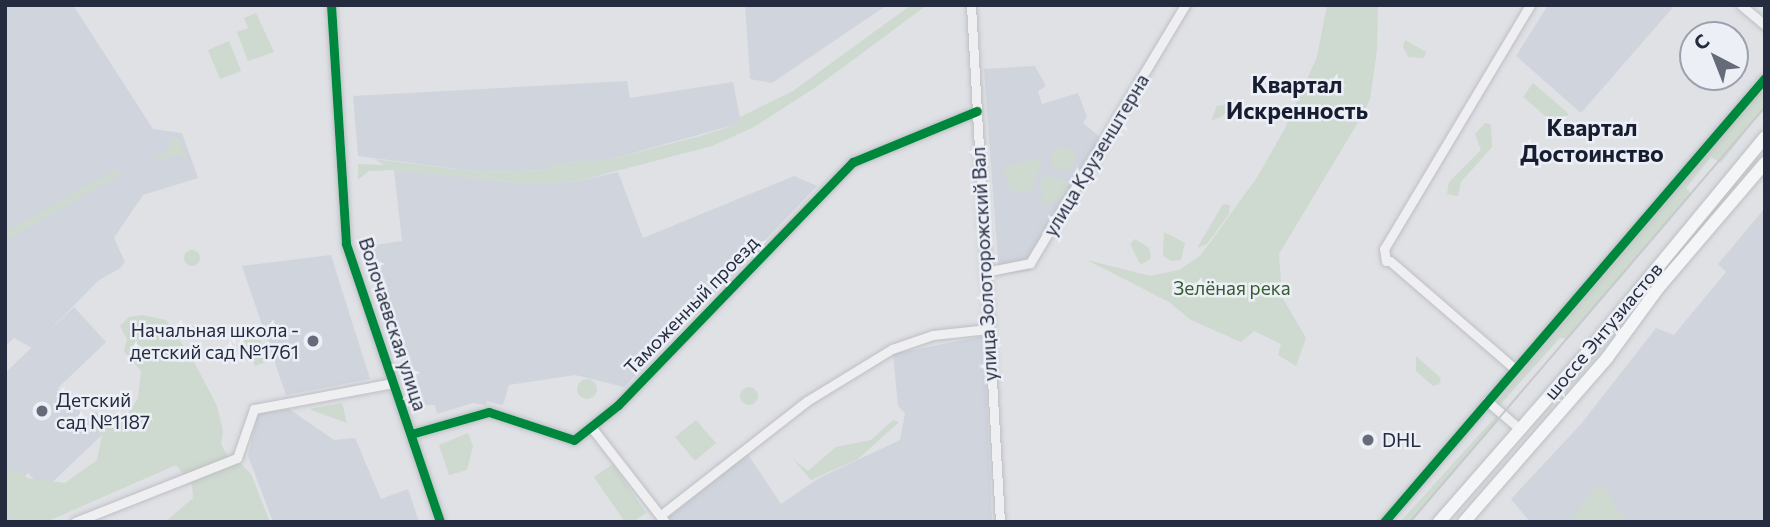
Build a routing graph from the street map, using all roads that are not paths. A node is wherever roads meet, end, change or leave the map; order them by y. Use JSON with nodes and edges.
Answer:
{"nodes":[{"id":1,"x":331,"y":5,"type":"edge"},
{"id":2,"x":971,"y":5,"type":"edge"},
{"id":3,"x":1185,"y":5,"type":"edge"},
{"id":4,"x":1530,"y":5,"type":"edge"},
{"id":5,"x":1741,"y":5,"type":"edge"},
{"id":6,"x":1765,"y":24,"type":"edge"},
{"id":7,"x":1765,"y":78,"type":"edge"},
{"id":8,"x":977,"y":111,"type":"junction"},
{"id":9,"x":1765,"y":137,"type":"edge"},
{"id":10,"x":1765,"y":163,"type":"edge"},
{"id":11,"x":985,"y":271,"type":"junction"},
{"id":12,"x":988,"y":328,"type":"junction"},
{"id":13,"x":1516,"y":369,"type":"junction"},
{"id":14,"x":393,"y":383,"type":"junction"},
{"id":15,"x":1488,"y":401,"type":"junction"},
{"id":16,"x":592,"y":428,"type":"junction"},
{"id":17,"x":1520,"y":429,"type":"junction"},
{"id":18,"x":411,"y":433,"type":"junction"},
{"id":19,"x":663,"y":519,"type":"edge"},
{"id":20,"x":75,"y":522,"type":"edge"},
{"id":21,"x":440,"y":522,"type":"edge"},
{"id":22,"x":1000,"y":522,"type":"edge"},
{"id":23,"x":1384,"y":522,"type":"edge"},
{"id":24,"x":1439,"y":522,"type":"edge"},
{"id":25,"x":1464,"y":522,"type":"edge"}],
"edges":[{"from":1,"to":14,"type":"street","name":"Волочаевская улица"},
{"from":2,"to":8,"type":"street","name":"улица Золоторожский Вал"},
{"from":3,"to":11,"type":"street","name":"улица Крузенштерна"},
{"from":4,"to":13,"type":"street"},
{"from":5,"to":6,"type":"street"},
{"from":7,"to":13,"type":"street"},
{"from":8,"to":11,"type":"street","name":"улица Золоторожский Вал"},
{"from":8,"to":16,"type":"street","name":"Таможенный проезд"},
{"from":9,"to":17,"type":"main road","name":"шоссе Энтузиастов"},
{"from":10,"to":25,"type":"main road","name":"шоссе Энтузиастов"},
{"from":11,"to":12,"type":"street","name":"улица Золоторожский Вал"},
{"from":12,"to":19,"type":"street"},
{"from":12,"to":22,"type":"street","name":"улица Золоторожский Вал"},
{"from":13,"to":15,"type":"street"},
{"from":14,"to":18,"type":"street","name":"Волочаевская улица"},
{"from":14,"to":20,"type":"street"},
{"from":15,"to":17,"type":"street"},
{"from":15,"to":23,"type":"street"},
{"from":16,"to":18,"type":"street","name":"Таможенный проезд"},
{"from":16,"to":19,"type":"street"},
{"from":17,"to":24,"type":"main road","name":"шоссе Энтузиастов"},
{"from":18,"to":21,"type":"street","name":"Волочаевская улица"}]}
